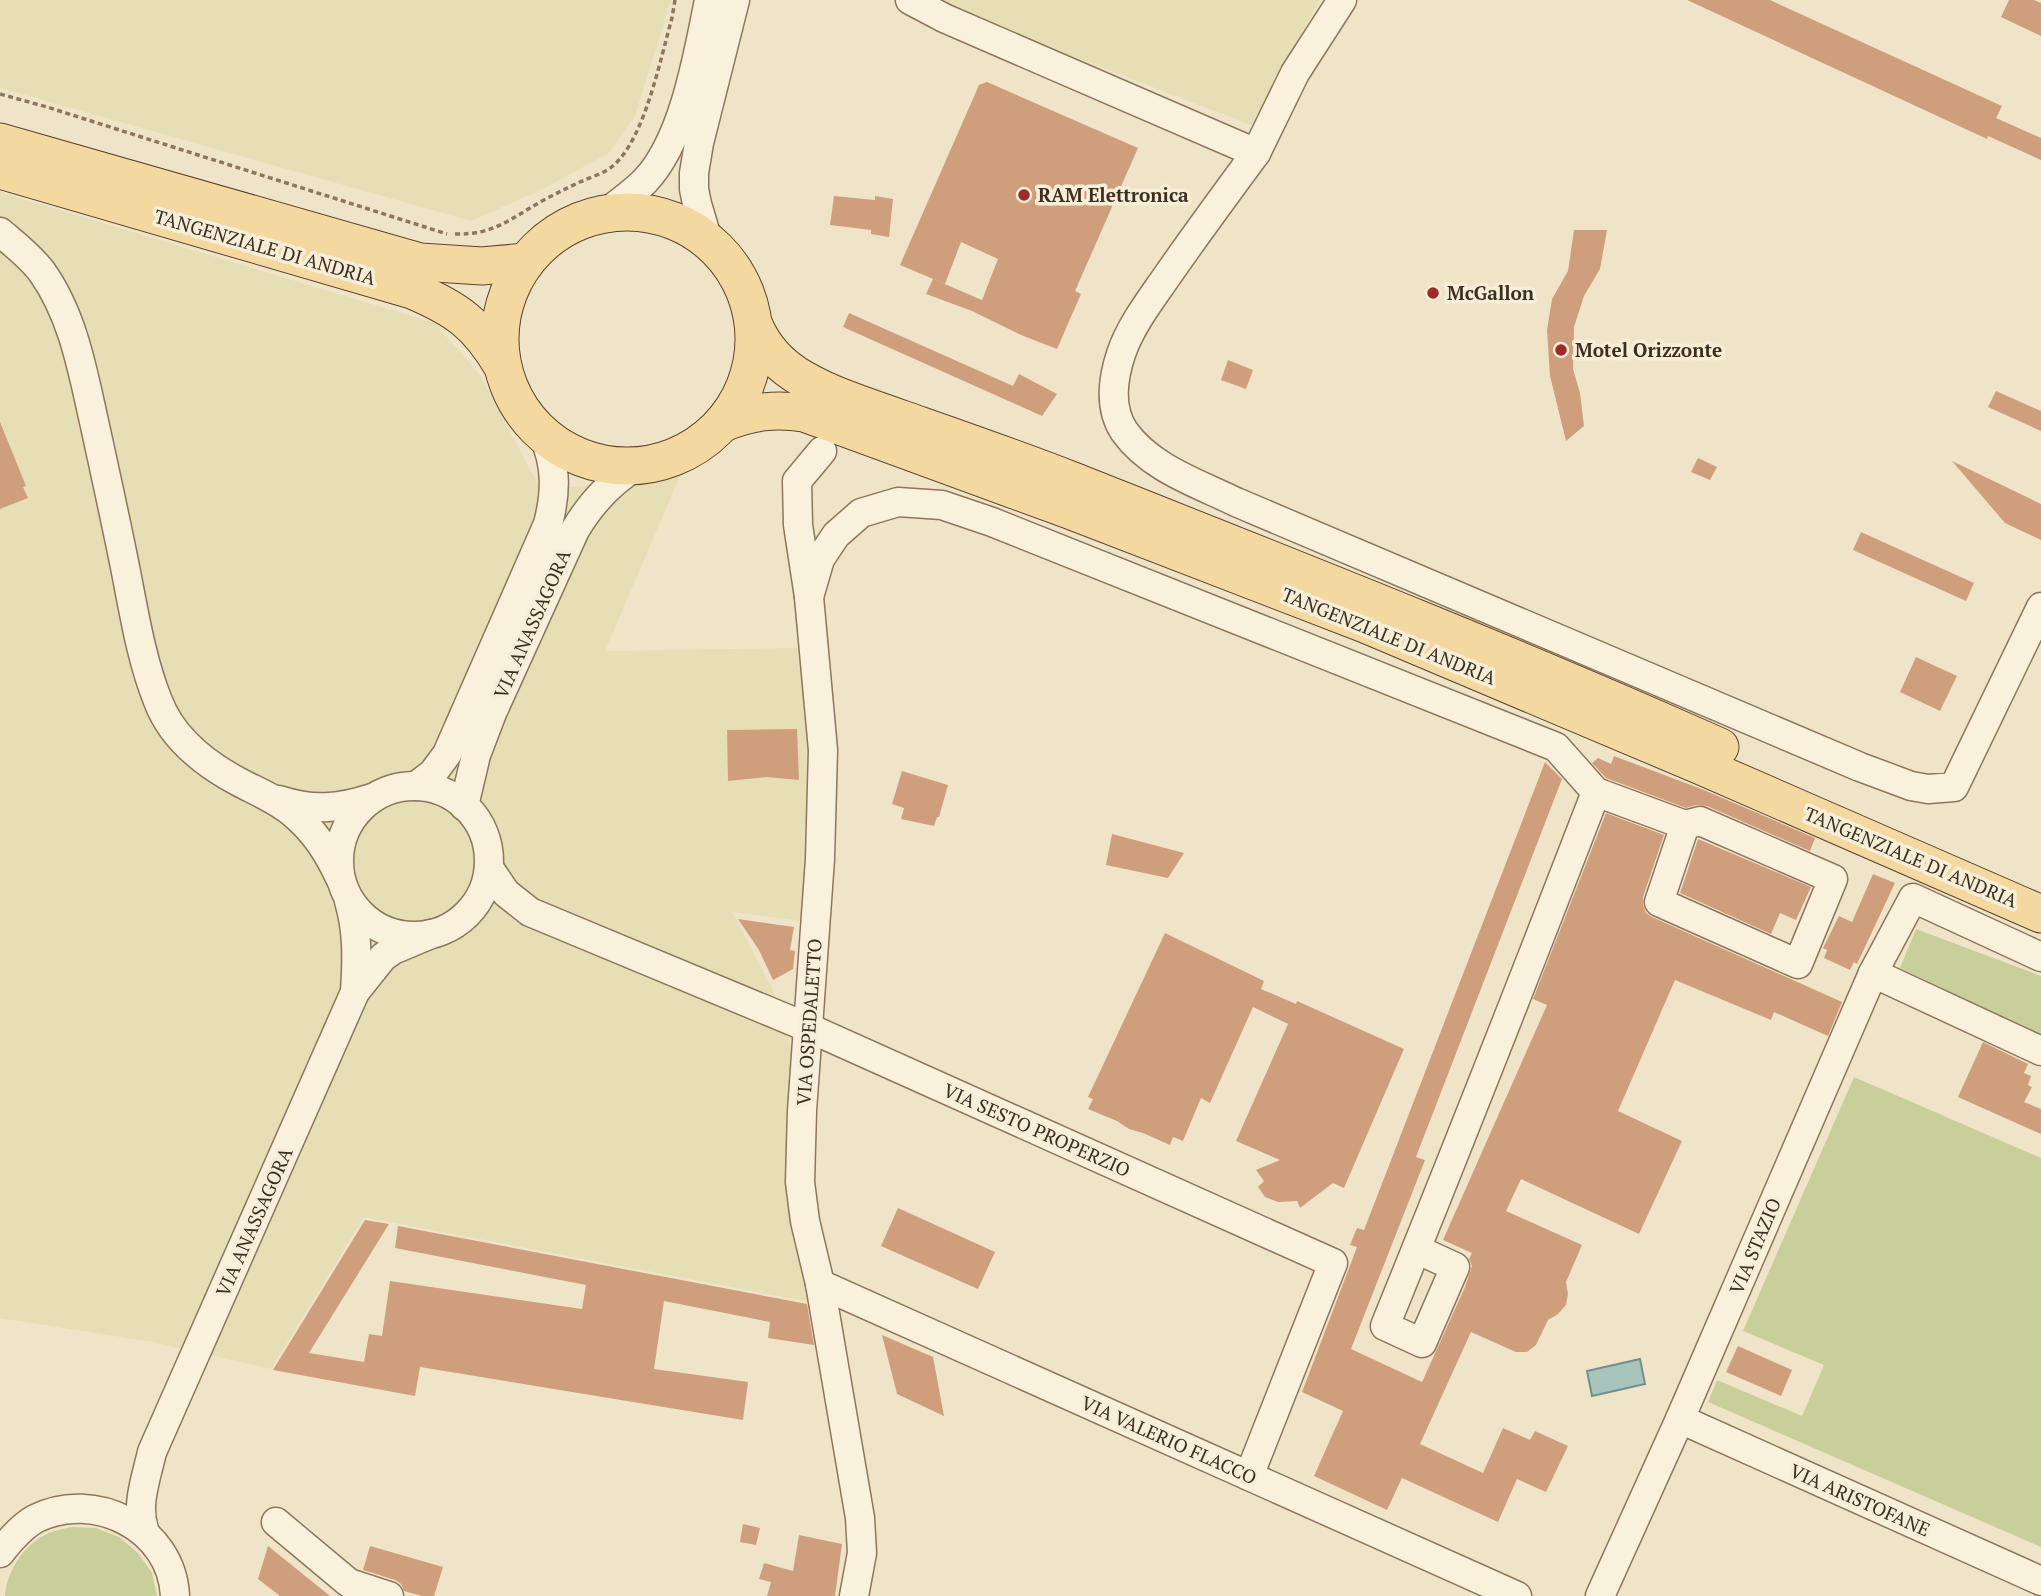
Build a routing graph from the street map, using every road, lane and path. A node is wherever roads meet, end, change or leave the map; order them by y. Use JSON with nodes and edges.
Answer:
{"nodes":[{"id":1,"x":675,"y":0,"type":"edge"},
{"id":2,"x":709,"y":0,"type":"edge"},
{"id":3,"x":735,"y":0,"type":"edge"},
{"id":4,"x":911,"y":0,"type":"edge"},
{"id":5,"x":1342,"y":0,"type":"edge"},
{"id":6,"x":0,"y":94,"type":"edge"},
{"id":7,"x":0,"y":142,"type":"edge"},
{"id":8,"x":1256,"y":153,"type":"junction"},
{"id":9,"x":0,"y":170,"type":"edge"},
{"id":10,"x":603,"y":215,"type":"junction"},
{"id":11,"x":0,"y":232,"type":"edge"},
{"id":12,"x":708,"y":241,"type":"junction"},
{"id":13,"x":526,"y":262,"type":"junction"},
{"id":14,"x":754,"y":325,"type":"junction"},
{"id":15,"x":503,"y":367,"type":"junction"},
{"id":16,"x":723,"y":423,"type":"junction"},
{"id":17,"x":543,"y":435,"type":"junction"},
{"id":18,"x":822,"y":452,"type":"dead end"},
{"id":19,"x":637,"y":466,"type":"junction"},
{"id":20,"x":809,"y":597,"type":"junction"},
{"id":21,"x":2041,"y":607,"type":"edge"},
{"id":22,"x":416,"y":786,"type":"junction"},
{"id":23,"x":1596,"y":792,"type":"junction"},
{"id":24,"x":374,"y":798,"type":"junction"},
{"id":25,"x":272,"y":799,"type":"junction"},
{"id":26,"x":464,"y":806,"type":"junction"},
{"id":27,"x":1685,"y":825,"type":"junction"},
{"id":28,"x":489,"y":868,"type":"junction"},
{"id":29,"x":345,"y":889,"type":"junction"},
{"id":30,"x":2041,"y":890,"type":"edge"},
{"id":31,"x":471,"y":910,"type":"junction"},
{"id":32,"x":530,"y":912,"type":"junction"},
{"id":33,"x":2041,"y":914,"type":"edge"},
{"id":34,"x":431,"y":934,"type":"junction"},
{"id":35,"x":2041,"y":957,"type":"edge"},
{"id":36,"x":1873,"y":973,"type":"junction"},
{"id":37,"x":355,"y":992,"type":"junction"},
{"id":38,"x":809,"y":1028,"type":"junction"},
{"id":39,"x":2041,"y":1051,"type":"edge"},
{"id":40,"x":1416,"y":1249,"type":"dead end"},
{"id":41,"x":820,"y":1284,"type":"junction"},
{"id":42,"x":1680,"y":1419,"type":"junction"},
{"id":43,"x":152,"y":1452,"type":"junction"},
{"id":44,"x":1249,"y":1476,"type":"junction"},
{"id":45,"x":91,"y":1509,"type":"junction"},
{"id":46,"x":276,"y":1522,"type":"dead end"},
{"id":47,"x":145,"y":1532,"type":"junction"},
{"id":48,"x":4,"y":1544,"type":"edge"},
{"id":49,"x":2041,"y":1581,"type":"edge"},
{"id":50,"x":176,"y":1592,"type":"edge"},
{"id":51,"x":388,"y":1596,"type":"edge"},
{"id":52,"x":854,"y":1596,"type":"edge"},
{"id":53,"x":1517,"y":1596,"type":"edge"},
{"id":54,"x":1600,"y":1596,"type":"edge"}],
"edges":[{"from":1,"to":6,"type":"path"},
{"from":2,"to":10,"type":"street"},
{"from":3,"to":12,"type":"street"},
{"from":4,"to":8,"type":"street"},
{"from":5,"to":8,"type":"street"},
{"from":7,"to":13,"type":"main road","name":"TANGENZIALE DI ANDRIA"},
{"from":8,"to":21,"type":"street"},
{"from":9,"to":15,"type":"main road","name":"TANGENZIALE DI ANDRIA"},
{"from":10,"to":12,"type":"main road","name":"TANGENZIALE DI ANDRIA"},
{"from":10,"to":13,"type":"main road","name":"TANGENZIALE DI ANDRIA"},
{"from":11,"to":25,"type":"street"},
{"from":12,"to":14,"type":"main road","name":"TANGENZIALE DI ANDRIA"},
{"from":13,"to":15,"type":"main road","name":"TANGENZIALE DI ANDRIA"},
{"from":14,"to":16,"type":"main road","name":"TANGENZIALE DI ANDRIA"},
{"from":14,"to":30,"type":"main road","name":"TANGENZIALE DI ANDRIA"},
{"from":15,"to":17,"type":"main road","name":"TANGENZIALE DI ANDRIA"},
{"from":16,"to":19,"type":"main road","name":"TANGENZIALE DI ANDRIA"},
{"from":16,"to":33,"type":"main road","name":"TANGENZIALE DI ANDRIA"},
{"from":17,"to":19,"type":"main road","name":"TANGENZIALE DI ANDRIA"},
{"from":17,"to":22,"type":"street","name":"VIA ANASSAGORA"},
{"from":18,"to":20,"type":"street","name":"VIA OSPEDALETTO"},
{"from":19,"to":26,"type":"street","name":"VIA ANASSAGORA"},
{"from":20,"to":23,"type":"street"},
{"from":20,"to":38,"type":"street","name":"VIA OSPEDALETTO"},
{"from":22,"to":24,"type":"street"},
{"from":22,"to":26,"type":"street"},
{"from":23,"to":27,"type":"street"},
{"from":23,"to":40,"type":"street"},
{"from":24,"to":25,"type":"street"},
{"from":24,"to":29,"type":"street"},
{"from":25,"to":29,"type":"street"},
{"from":26,"to":28,"type":"street"},
{"from":27,"to":27,"type":"street"},
{"from":28,"to":31,"type":"street"},
{"from":28,"to":32,"type":"street","name":"VIA SESTO PROPERZIO"},
{"from":29,"to":34,"type":"street"},
{"from":29,"to":37,"type":"street","name":"VIA ANASSAGORA"},
{"from":31,"to":32,"type":"street","name":"VIA SESTO PROPERZIO"},
{"from":31,"to":34,"type":"street"},
{"from":32,"to":38,"type":"street","name":"VIA SESTO PROPERZIO"},
{"from":34,"to":37,"type":"street","name":"VIA ANASSAGORA"},
{"from":35,"to":36,"type":"street","name":"VIA STAZIO"},
{"from":36,"to":39,"type":"street"},
{"from":36,"to":42,"type":"street","name":"VIA STAZIO"},
{"from":37,"to":43,"type":"street","name":"VIA ANASSAGORA"},
{"from":38,"to":41,"type":"street","name":"VIA OSPEDALETTO"},
{"from":38,"to":44,"type":"street","name":"VIA SESTO PROPERZIO"},
{"from":41,"to":44,"type":"street","name":"VIA VALERIO FLACCO"},
{"from":41,"to":52,"type":"street","name":"VIA OSPEDALETTO"},
{"from":42,"to":49,"type":"street","name":"VIA ARISTOFANE"},
{"from":42,"to":54,"type":"street","name":"VIA STAZIO"},
{"from":43,"to":45,"type":"street","name":"VIA ANASSAGORA"},
{"from":43,"to":47,"type":"street","name":"VIA ANASSAGORA"},
{"from":44,"to":53,"type":"street","name":"VIA VALERIO FLACCO"},
{"from":45,"to":47,"type":"street"},
{"from":45,"to":48,"type":"street"},
{"from":46,"to":51,"type":"street"},
{"from":47,"to":50,"type":"street"}]}
